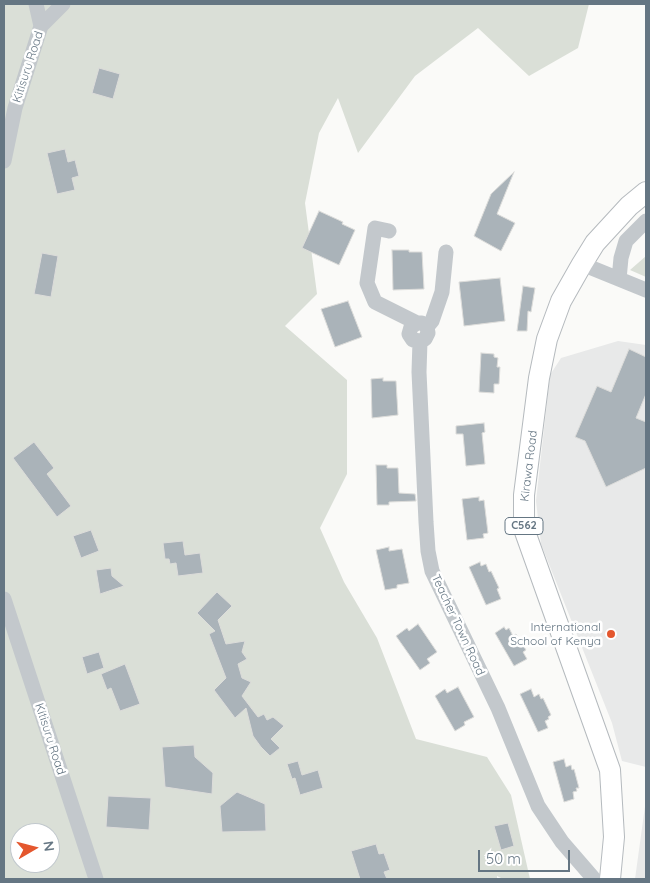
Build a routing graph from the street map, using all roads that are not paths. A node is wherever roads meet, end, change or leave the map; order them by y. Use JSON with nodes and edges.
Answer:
{"nodes":[{"id":1,"x":36,"y":4,"type":"edge"},
{"id":2,"x":63,"y":4,"type":"edge"},
{"id":3,"x":42,"y":26,"type":"junction"},
{"id":4,"x":4,"y":160,"type":"edge"},
{"id":5,"x":646,"y":192,"type":"edge"},
{"id":6,"x":646,"y":221,"type":"edge"},
{"id":7,"x":389,"y":231,"type":"dead end"},
{"id":8,"x":446,"y":252,"type":"dead end"},
{"id":9,"x":582,"y":264,"type":"junction"},
{"id":10,"x":619,"y":279,"type":"junction"},
{"id":11,"x":646,"y":290,"type":"edge"},
{"id":12,"x":422,"y":325,"type":"junction"},
{"id":13,"x":4,"y":599,"type":"edge"},
{"id":14,"x":96,"y":879,"type":"edge"},
{"id":15,"x":594,"y":879,"type":"edge"},
{"id":16,"x":610,"y":879,"type":"edge"}],
"edges":[{"from":1,"to":3,"type":"street","name":"Kitisuru Road"},
{"from":2,"to":3,"type":"street"},
{"from":3,"to":4,"type":"street","name":"Kitisuru Road"},
{"from":5,"to":9,"type":"main road","name":"Kirawa Road","number":"C562"},
{"from":6,"to":10,"type":"street"},
{"from":7,"to":12,"type":"street"},
{"from":8,"to":12,"type":"street"},
{"from":9,"to":10,"type":"street"},
{"from":9,"to":16,"type":"main road","name":"Kirawa Road","number":"C562"},
{"from":10,"to":11,"type":"street"},
{"from":12,"to":15,"type":"street","name":"Teacher Town Road"},
{"from":13,"to":14,"type":"street","name":"Kitisuru Road"}]}
